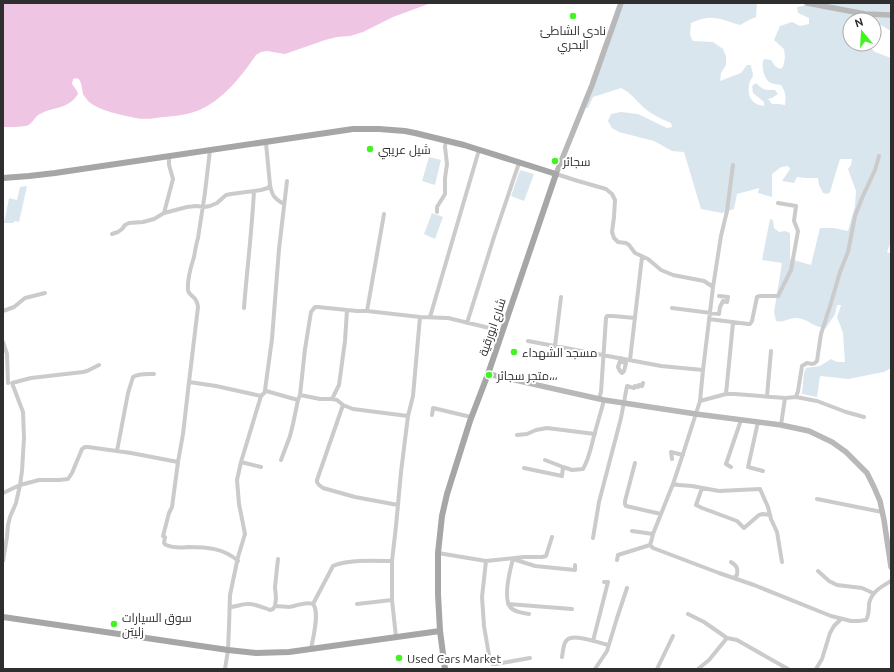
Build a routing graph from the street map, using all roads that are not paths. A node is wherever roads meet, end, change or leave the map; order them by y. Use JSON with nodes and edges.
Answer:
{"nodes":[{"id":1,"x":621,"y":3,"type":"edge"},
{"id":2,"x":807,"y":3,"type":"edge"},
{"id":3,"x":891,"y":15,"type":"edge"},
{"id":4,"x":446,"y":140,"type":"junction"},
{"id":5,"x":266,"y":143,"type":"junction"},
{"id":6,"x":210,"y":150,"type":"junction"},
{"id":7,"x":479,"y":150,"type":"junction"},
{"id":8,"x":169,"y":156,"type":"junction"},
{"id":9,"x":879,"y":156,"type":"dead end"},
{"id":10,"x":520,"y":163,"type":"junction"},
{"id":11,"x":733,"y":166,"type":"dead end"},
{"id":12,"x":556,"y":174,"type":"junction"},
{"id":13,"x":3,"y":178,"type":"edge"},
{"id":14,"x":287,"y":181,"type":"dead end"},
{"id":15,"x":270,"y":185,"type":"junction"},
{"id":16,"x":254,"y":191,"type":"junction"},
{"id":17,"x":778,"y":203,"type":"dead end"},
{"id":18,"x":284,"y":204,"type":"junction"},
{"id":19,"x":204,"y":207,"type":"junction"},
{"id":20,"x":437,"y":212,"type":"dead end"},
{"id":21,"x":164,"y":213,"type":"junction"},
{"id":22,"x":384,"y":214,"type":"dead end"},
{"id":23,"x":112,"y":234,"type":"dead end"},
{"id":24,"x":642,"y":257,"type":"junction"},
{"id":25,"x":713,"y":287,"type":"junction"},
{"id":26,"x":45,"y":293,"type":"dead end"},
{"id":27,"x":719,"y":296,"type":"dead end"},
{"id":28,"x":561,"y":297,"type":"dead end"},
{"id":29,"x":244,"y":308,"type":"dead end"},
{"id":30,"x":672,"y":308,"type":"dead end"},
{"id":31,"x":347,"y":310,"type":"junction"},
{"id":32,"x":3,"y":311,"type":"edge"},
{"id":33,"x":367,"y":311,"type":"junction"},
{"id":34,"x":710,"y":312,"type":"junction"},
{"id":35,"x":420,"y":317,"type":"junction"},
{"id":36,"x":430,"y":317,"type":"junction"},
{"id":37,"x":635,"y":318,"type":"junction"},
{"id":38,"x":709,"y":319,"type":"junction"},
{"id":39,"x":467,"y":322,"type":"junction"},
{"id":40,"x":733,"y":323,"type":"junction"},
{"id":41,"x":502,"y":330,"type":"junction"},
{"id":42,"x":528,"y":341,"type":"dead end"},
{"id":43,"x":3,"y":342,"type":"edge"},
{"id":44,"x":555,"y":346,"type":"junction"},
{"id":45,"x":771,"y":351,"type":"dead end"},
{"id":46,"x":604,"y":355,"type":"junction"},
{"id":47,"x":630,"y":360,"type":"junction"},
{"id":48,"x":99,"y":365,"type":"dead end"},
{"id":49,"x":702,"y":370,"type":"junction"},
{"id":50,"x":154,"y":374,"type":"dead end"},
{"id":51,"x":488,"y":374,"type":"junction"},
{"id":52,"x":189,"y":382,"type":"junction"},
{"id":53,"x":643,"y":382,"type":"dead end"},
{"id":54,"x":10,"y":383,"type":"junction"},
{"id":55,"x":3,"y":384,"type":"edge"},
{"id":56,"x":266,"y":391,"type":"junction"},
{"id":57,"x":726,"y":394,"type":"junction"},
{"id":58,"x":300,"y":395,"type":"junction"},
{"id":59,"x":261,"y":396,"type":"junction"},
{"id":60,"x":767,"y":396,"type":"junction"},
{"id":61,"x":796,"y":397,"type":"junction"},
{"id":62,"x":785,"y":398,"type":"junction"},
{"id":63,"x":332,"y":399,"type":"junction"},
{"id":64,"x":601,"y":399,"type":"junction"},
{"id":65,"x":298,"y":400,"type":"junction"},
{"id":66,"x":700,"y":401,"type":"junction"},
{"id":67,"x":624,"y":403,"type":"junction"},
{"id":68,"x":343,"y":405,"type":"junction"},
{"id":69,"x":696,"y":414,"type":"junction"},
{"id":70,"x":432,"y":415,"type":"dead end"},
{"id":71,"x":408,"y":416,"type":"junction"},
{"id":72,"x":864,"y":416,"type":"dead end"},
{"id":73,"x":471,"y":417,"type":"junction"},
{"id":74,"x":741,"y":420,"type":"junction"},
{"id":75,"x":758,"y":422,"type":"junction"},
{"id":76,"x":780,"y":425,"type":"junction"},
{"id":77,"x":594,"y":434,"type":"junction"},
{"id":78,"x":517,"y":435,"type":"dead end"},
{"id":79,"x":117,"y":451,"type":"junction"},
{"id":80,"x":683,"y":455,"type":"junction"},
{"id":81,"x":672,"y":459,"type":"dead end"},
{"id":82,"x":281,"y":460,"type":"dead end"},
{"id":83,"x":545,"y":460,"type":"dead end"},
{"id":84,"x":178,"y":462,"type":"junction"},
{"id":85,"x":241,"y":462,"type":"junction"},
{"id":86,"x":635,"y":463,"type":"dead end"},
{"id":87,"x":261,"y":467,"type":"dead end"},
{"id":88,"x":563,"y":467,"type":"junction"},
{"id":89,"x":731,"y":467,"type":"dead end"},
{"id":90,"x":524,"y":468,"type":"dead end"},
{"id":91,"x":763,"y":471,"type":"dead end"},
{"id":92,"x":673,"y":484,"type":"junction"},
{"id":93,"x":20,"y":485,"type":"junction"},
{"id":94,"x":702,"y":488,"type":"junction"},
{"id":95,"x":3,"y":493,"type":"edge"},
{"id":96,"x":817,"y":499,"type":"dead end"},
{"id":97,"x":398,"y":505,"type":"junction"},
{"id":98,"x":882,"y":512,"type":"junction"},
{"id":99,"x":661,"y":514,"type":"junction"},
{"id":100,"x":770,"y":515,"type":"junction"},
{"id":101,"x":632,"y":531,"type":"dead end"},
{"id":102,"x":653,"y":534,"type":"junction"},
{"id":103,"x":552,"y":537,"type":"dead end"},
{"id":104,"x":593,"y":538,"type":"dead end"},
{"id":105,"x":650,"y":545,"type":"junction"},
{"id":106,"x":890,"y":549,"type":"edge"},
{"id":107,"x":438,"y":553,"type":"junction"},
{"id":108,"x":513,"y":559,"type":"junction"},
{"id":109,"x":278,"y":560,"type":"dead end"},
{"id":110,"x":617,"y":560,"type":"dead end"},
{"id":111,"x":3,"y":561,"type":"edge"},
{"id":112,"x":238,"y":561,"type":"junction"},
{"id":113,"x":392,"y":561,"type":"junction"},
{"id":114,"x":486,"y":561,"type":"junction"},
{"id":115,"x":732,"y":562,"type":"dead end"},
{"id":116,"x":782,"y":562,"type":"dead end"},
{"id":117,"x":575,"y":565,"type":"dead end"},
{"id":118,"x":891,"y":567,"type":"edge"},
{"id":119,"x":818,"y":571,"type":"dead end"},
{"id":120,"x":734,"y":578,"type":"junction"},
{"id":121,"x":891,"y":581,"type":"edge"},
{"id":122,"x":604,"y":582,"type":"dead end"},
{"id":123,"x":627,"y":588,"type":"dead end"},
{"id":124,"x":873,"y":593,"type":"junction"},
{"id":125,"x":392,"y":600,"type":"junction"},
{"id":126,"x":314,"y":604,"type":"junction"},
{"id":127,"x":357,"y":604,"type":"dead end"},
{"id":128,"x":508,"y":604,"type":"junction"},
{"id":129,"x":276,"y":606,"type":"junction"},
{"id":130,"x":230,"y":607,"type":"junction"},
{"id":131,"x":572,"y":609,"type":"dead end"},
{"id":132,"x":528,"y":614,"type":"dead end"},
{"id":133,"x":688,"y":614,"type":"dead end"},
{"id":134,"x":3,"y":617,"type":"edge"},
{"id":135,"x":841,"y":619,"type":"junction"},
{"id":136,"x":440,"y":631,"type":"junction"},
{"id":137,"x":674,"y":636,"type":"dead end"},
{"id":138,"x":396,"y":637,"type":"junction"},
{"id":139,"x":727,"y":638,"type":"junction"},
{"id":140,"x":592,"y":641,"type":"junction"},
{"id":141,"x":608,"y":646,"type":"junction"},
{"id":142,"x":311,"y":649,"type":"junction"},
{"id":143,"x":228,"y":650,"type":"junction"},
{"id":144,"x":562,"y":657,"type":"dead end"},
{"id":145,"x":530,"y":658,"type":"dead end"},
{"id":146,"x":225,"y":669,"type":"edge"},
{"id":147,"x":445,"y":669,"type":"edge"},
{"id":148,"x":594,"y":669,"type":"edge"},
{"id":149,"x":657,"y":669,"type":"edge"},
{"id":150,"x":698,"y":669,"type":"edge"},
{"id":151,"x":787,"y":669,"type":"edge"},
{"id":152,"x":816,"y":669,"type":"edge"}],
"edges":[{"from":1,"to":12,"type":"main road","name":"شارع ابورقية"},
{"from":2,"to":3,"type":"main road"},
{"from":4,"to":5,"type":"main road"},
{"from":4,"to":7,"type":"main road"},
{"from":4,"to":20,"type":"street"},
{"from":5,"to":6,"type":"main road"},
{"from":5,"to":15,"type":"street"},
{"from":6,"to":8,"type":"main road"},
{"from":6,"to":19,"type":"street"},
{"from":7,"to":10,"type":"main road"},
{"from":7,"to":36,"type":"street"},
{"from":8,"to":13,"type":"main road"},
{"from":8,"to":21,"type":"street"},
{"from":9,"to":61,"type":"street"},
{"from":10,"to":12,"type":"main road"},
{"from":10,"to":39,"type":"street"},
{"from":11,"to":25,"type":"street"},
{"from":12,"to":24,"type":"street"},
{"from":12,"to":41,"type":"main road","name":"شارع ابورقية"},
{"from":14,"to":18,"type":"street"},
{"from":15,"to":16,"type":"street"},
{"from":15,"to":18,"type":"street"},
{"from":16,"to":19,"type":"street"},
{"from":16,"to":29,"type":"street"},
{"from":17,"to":40,"type":"street"},
{"from":18,"to":56,"type":"street"},
{"from":19,"to":21,"type":"street"},
{"from":19,"to":52,"type":"street"},
{"from":21,"to":23,"type":"street"},
{"from":22,"to":33,"type":"street"},
{"from":24,"to":25,"type":"street"},
{"from":24,"to":37,"type":"street"},
{"from":25,"to":34,"type":"street"},
{"from":26,"to":32,"type":"street"},
{"from":27,"to":34,"type":"street"},
{"from":28,"to":44,"type":"street"},
{"from":30,"to":34,"type":"street"},
{"from":31,"to":33,"type":"street"},
{"from":31,"to":58,"type":"street"},
{"from":31,"to":63,"type":"street"},
{"from":33,"to":35,"type":"street"},
{"from":34,"to":38,"type":"street"},
{"from":35,"to":36,"type":"street"},
{"from":35,"to":71,"type":"street"},
{"from":36,"to":39,"type":"street"},
{"from":37,"to":46,"type":"street"},
{"from":37,"to":47,"type":"street"},
{"from":38,"to":40,"type":"street"},
{"from":38,"to":49,"type":"street"},
{"from":39,"to":41,"type":"street"},
{"from":40,"to":57,"type":"street"},
{"from":41,"to":51,"type":"main road","name":"شارع ابورقية"},
{"from":42,"to":44,"type":"street"},
{"from":43,"to":54,"type":"street"},
{"from":44,"to":46,"type":"street"},
{"from":45,"to":60,"type":"street"},
{"from":46,"to":47,"type":"street"},
{"from":46,"to":64,"type":"street"},
{"from":47,"to":49,"type":"street"},
{"from":48,"to":54,"type":"street"},
{"from":49,"to":66,"type":"street"},
{"from":50,"to":79,"type":"street"},
{"from":51,"to":64,"type":"main road"},
{"from":51,"to":73,"type":"main road","name":"شارع ابورقية"},
{"from":52,"to":59,"type":"street"},
{"from":52,"to":84,"type":"street"},
{"from":53,"to":67,"type":"street"},
{"from":54,"to":55,"type":"street"},
{"from":54,"to":93,"type":"street"},
{"from":56,"to":59,"type":"street"},
{"from":56,"to":65,"type":"street"},
{"from":57,"to":60,"type":"street"},
{"from":57,"to":66,"type":"street"},
{"from":58,"to":63,"type":"street"},
{"from":58,"to":65,"type":"street"},
{"from":59,"to":85,"type":"street"},
{"from":60,"to":62,"type":"street"},
{"from":61,"to":62,"type":"street"},
{"from":61,"to":72,"type":"street"},
{"from":62,"to":76,"type":"street"},
{"from":63,"to":68,"type":"street"},
{"from":64,"to":67,"type":"main road"},
{"from":64,"to":77,"type":"street"},
{"from":65,"to":82,"type":"street"},
{"from":66,"to":69,"type":"street"},
{"from":67,"to":69,"type":"main road"},
{"from":67,"to":104,"type":"street"},
{"from":68,"to":71,"type":"street"},
{"from":68,"to":97,"type":"street"},
{"from":69,"to":74,"type":"main road"},
{"from":69,"to":80,"type":"street"},
{"from":70,"to":73,"type":"street"},
{"from":71,"to":97,"type":"street"},
{"from":73,"to":107,"type":"main road","name":"شارع ابورقية"},
{"from":74,"to":75,"type":"main road"},
{"from":74,"to":89,"type":"street"},
{"from":75,"to":76,"type":"main road"},
{"from":75,"to":91,"type":"street"},
{"from":76,"to":98,"type":"main road"},
{"from":77,"to":78,"type":"street"},
{"from":77,"to":88,"type":"street"},
{"from":79,"to":84,"type":"street"},
{"from":79,"to":93,"type":"street"},
{"from":80,"to":81,"type":"street"},
{"from":80,"to":92,"type":"street"},
{"from":83,"to":88,"type":"street"},
{"from":84,"to":112,"type":"street"},
{"from":85,"to":87,"type":"street"},
{"from":85,"to":112,"type":"street"},
{"from":86,"to":99,"type":"street"},
{"from":88,"to":90,"type":"street"},
{"from":92,"to":94,"type":"street"},
{"from":92,"to":99,"type":"street"},
{"from":93,"to":95,"type":"street"},
{"from":93,"to":111,"type":"street"},
{"from":94,"to":100,"type":"street"},
{"from":94,"to":100,"type":"street"},
{"from":96,"to":98,"type":"street"},
{"from":97,"to":113,"type":"street"},
{"from":98,"to":106,"type":"main road"},
{"from":99,"to":102,"type":"street"},
{"from":100,"to":116,"type":"street"},
{"from":101,"to":102,"type":"street"},
{"from":102,"to":105,"type":"street"},
{"from":103,"to":108,"type":"street"},
{"from":105,"to":110,"type":"street"},
{"from":105,"to":120,"type":"street"},
{"from":106,"to":118,"type":"main road"},
{"from":107,"to":114,"type":"street"},
{"from":107,"to":136,"type":"main road","name":"شارع ابورقية"},
{"from":108,"to":114,"type":"street"},
{"from":108,"to":117,"type":"street"},
{"from":108,"to":128,"type":"street"},
{"from":109,"to":129,"type":"street"},
{"from":112,"to":130,"type":"street"},
{"from":113,"to":125,"type":"street"},
{"from":113,"to":126,"type":"street"},
{"from":114,"to":145,"type":"street"},
{"from":115,"to":120,"type":"street"},
{"from":119,"to":124,"type":"street"},
{"from":120,"to":135,"type":"street"},
{"from":121,"to":124,"type":"street"},
{"from":122,"to":140,"type":"street"},
{"from":123,"to":141,"type":"street"},
{"from":124,"to":135,"type":"street"},
{"from":125,"to":127,"type":"street"},
{"from":125,"to":138,"type":"street"},
{"from":126,"to":129,"type":"street"},
{"from":126,"to":142,"type":"street"},
{"from":128,"to":131,"type":"street"},
{"from":128,"to":132,"type":"street"},
{"from":129,"to":130,"type":"street"},
{"from":130,"to":143,"type":"street"},
{"from":133,"to":139,"type":"street"},
{"from":134,"to":143,"type":"main road"},
{"from":135,"to":152,"type":"street"},
{"from":136,"to":138,"type":"main road"},
{"from":136,"to":147,"type":"main road","name":"شارع ابورقية"},
{"from":137,"to":149,"type":"street"},
{"from":138,"to":142,"type":"main road"},
{"from":139,"to":150,"type":"street"},
{"from":139,"to":151,"type":"street"},
{"from":140,"to":141,"type":"street"},
{"from":140,"to":144,"type":"street"},
{"from":141,"to":148,"type":"street"},
{"from":142,"to":143,"type":"main road"},
{"from":143,"to":146,"type":"street"}]}
